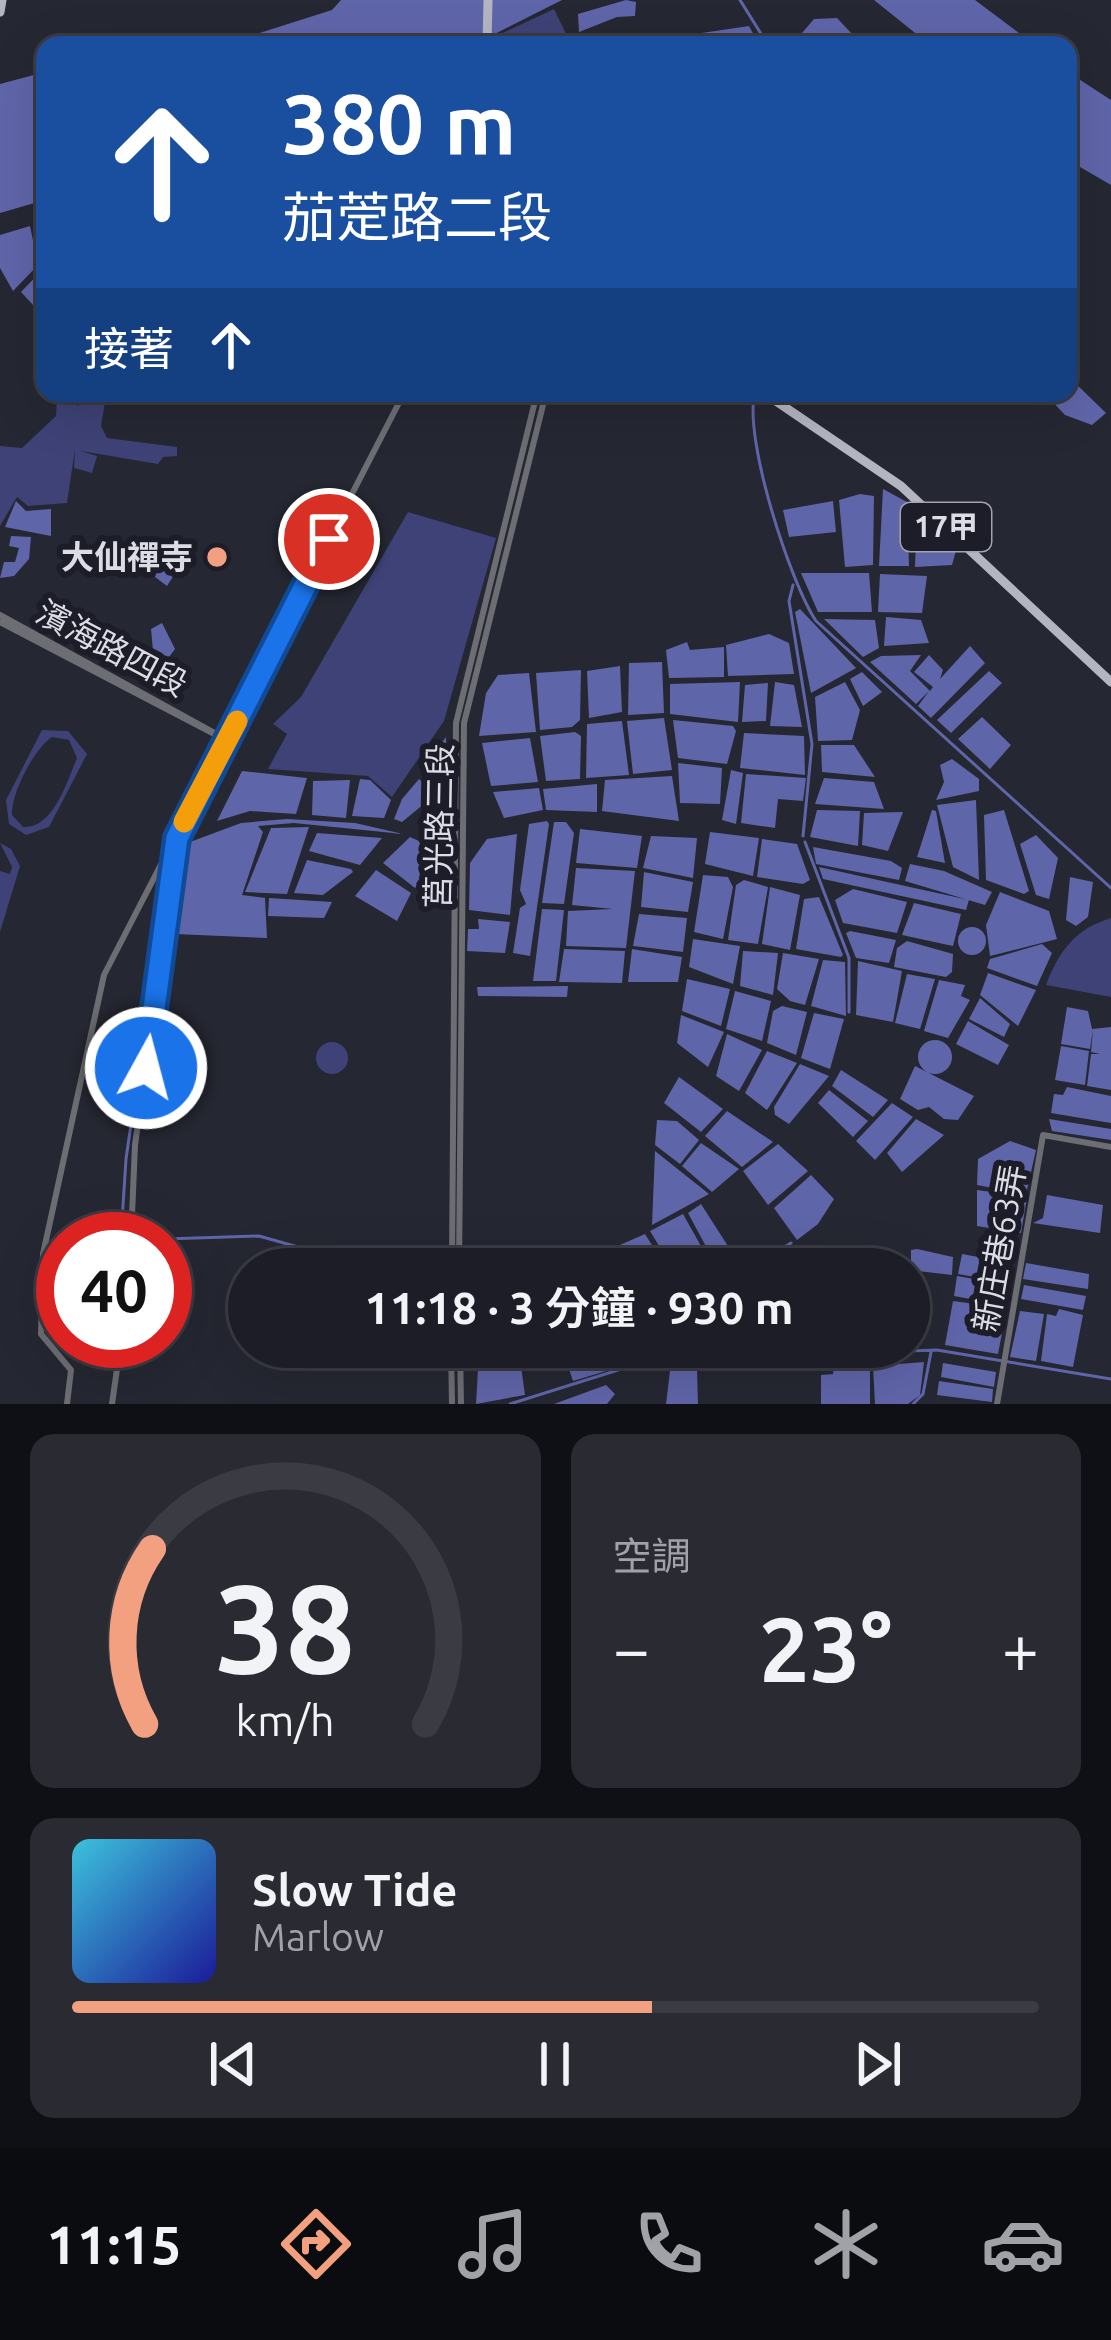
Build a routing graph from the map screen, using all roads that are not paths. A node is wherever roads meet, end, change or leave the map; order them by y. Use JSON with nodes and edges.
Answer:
{"nodes":[{"id":1,"x":2,"y":0,"type":"edge"},
{"id":2,"x":488,"y":0,"type":"edge"},
{"id":3,"x":0,"y":12,"type":"edge"},
{"id":4,"x":487,"y":36,"type":"edge"},
{"id":5,"x":399,"y":402,"type":"edge"},
{"id":6,"x":540,"y":402,"type":"edge"},
{"id":7,"x":777,"y":402,"type":"edge"},
{"id":8,"x":0,"y":619,"type":"edge"},
{"id":9,"x":1111,"y":682,"type":"edge"},
{"id":10,"x":227,"y":740,"type":"junction"},
{"id":11,"x":177,"y":838,"type":"junction"},
{"id":12,"x":1111,"y":1147,"type":"edge"},
{"id":13,"x":132,"y":1212,"type":"edge"},
{"id":14,"x":455,"y":1248,"type":"edge"},
{"id":15,"x":117,"y":1368,"type":"edge"},
{"id":16,"x":456,"y":1368,"type":"edge"},
{"id":17,"x":67,"y":1404,"type":"edge"},
{"id":18,"x":112,"y":1404,"type":"edge"},
{"id":19,"x":456,"y":1404,"type":"edge"},
{"id":20,"x":997,"y":1404,"type":"edge"}],
"edges":[{"from":1,"to":3,"type":"main road"},
{"from":2,"to":4,"type":"main road"},
{"from":5,"to":10,"type":"street"},
{"from":6,"to":14,"type":"street","name":"莒光路三段"},
{"from":7,"to":9,"type":"main road","number":"17甲"},
{"from":8,"to":10,"type":"street","name":"濱海路四段"},
{"from":10,"to":11,"type":"street"},
{"from":11,"to":13,"type":"street"},
{"from":11,"to":17,"type":"street"},
{"from":12,"to":20,"type":"street","name":"新庄巷63弄"},
{"from":15,"to":18,"type":"street"},
{"from":16,"to":19,"type":"street"}]}
